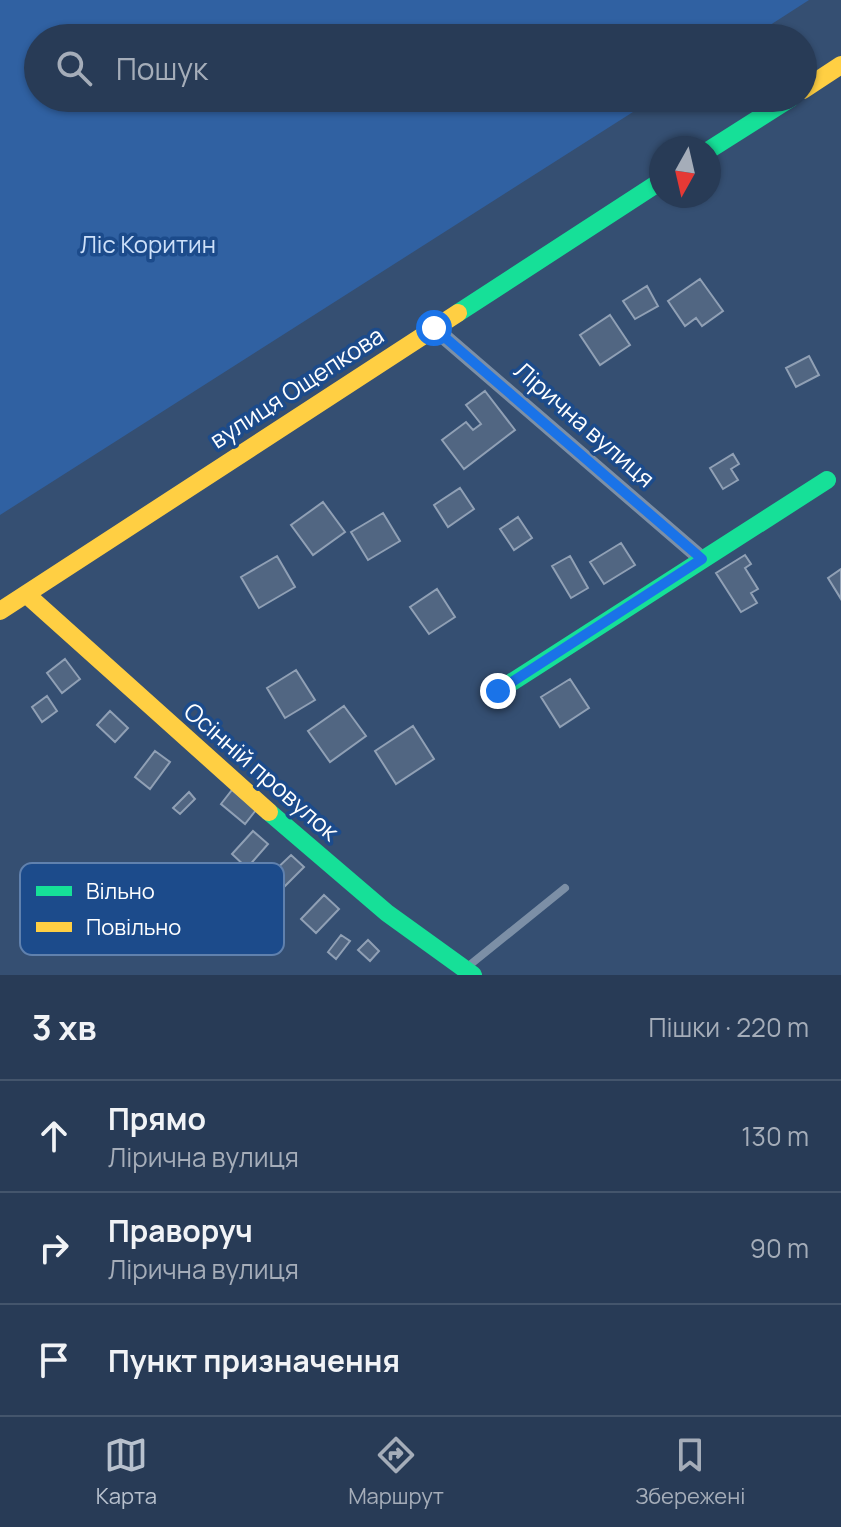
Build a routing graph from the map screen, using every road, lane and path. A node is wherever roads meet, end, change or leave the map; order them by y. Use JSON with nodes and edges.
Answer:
{"nodes":[{"id":1,"x":841,"y":65,"type":"edge"},
{"id":2,"x":817,"y":81,"type":"edge"},
{"id":3,"x":769,"y":112,"type":"edge"},
{"id":4,"x":721,"y":142,"type":"edge"},
{"id":5,"x":649,"y":189,"type":"edge"},
{"id":6,"x":434,"y":328,"type":"junction"},
{"id":7,"x":827,"y":480,"type":"dead end"},
{"id":8,"x":702,"y":559,"type":"junction"},
{"id":9,"x":26,"y":594,"type":"junction"},
{"id":10,"x":0,"y":611,"type":"edge"},
{"id":11,"x":498,"y":691,"type":"dead end"},
{"id":12,"x":565,"y":888,"type":"dead end"},
{"id":13,"x":468,"y":972,"type":"edge"}],
"edges":[{"from":1,"to":2,"type":"main road"},
{"from":3,"to":4,"type":"main road"},
{"from":5,"to":6,"type":"main road","name":"вулиця Ощепкова"},
{"from":6,"to":8,"type":"street","name":"Лірична вулиця"},
{"from":6,"to":9,"type":"main road","name":"вулиця Ощепкова"},
{"from":7,"to":8,"type":"main road"},
{"from":8,"to":11,"type":"main road"},
{"from":9,"to":10,"type":"main road","name":"вулиця Ощепкова"},
{"from":9,"to":13,"type":"main road","name":"Осінній провулок"},
{"from":12,"to":13,"type":"lane"}]}
